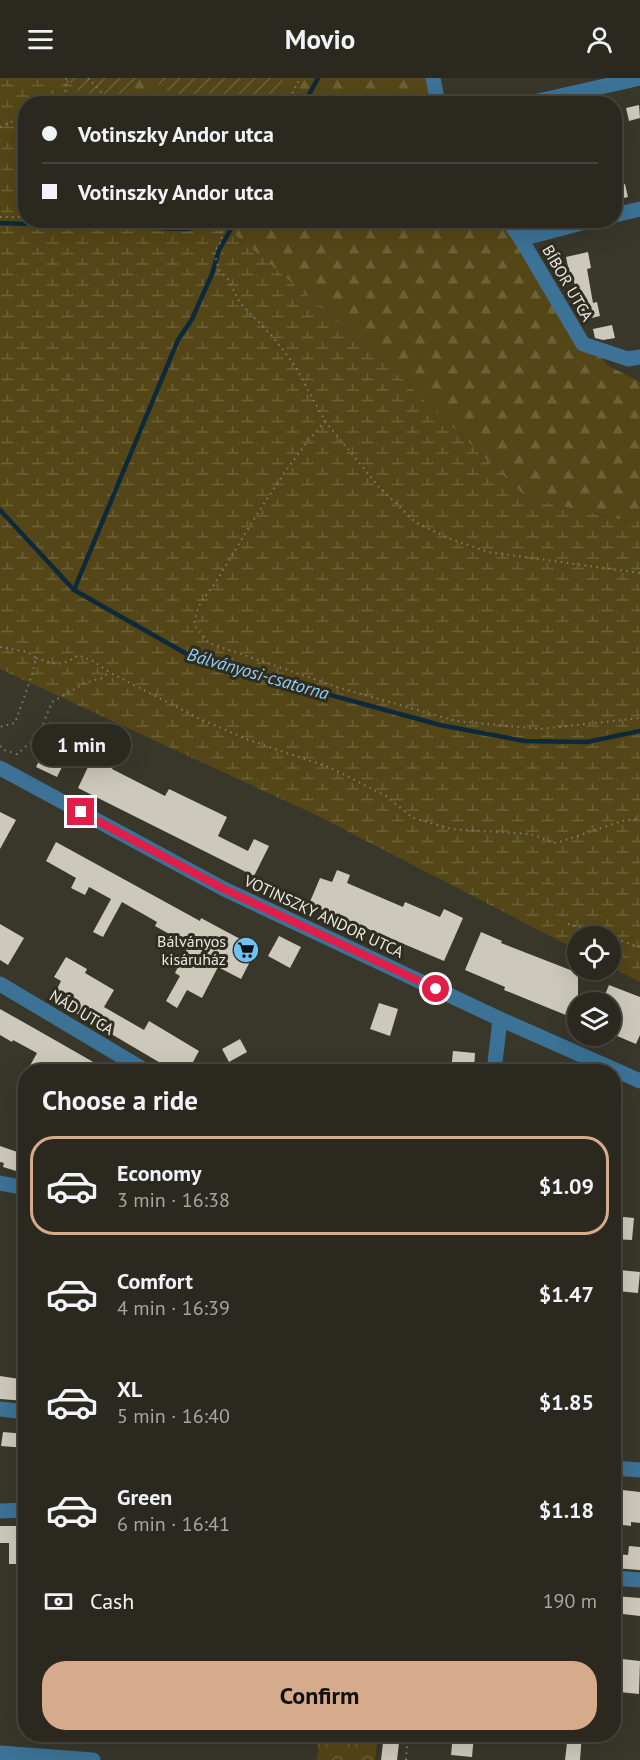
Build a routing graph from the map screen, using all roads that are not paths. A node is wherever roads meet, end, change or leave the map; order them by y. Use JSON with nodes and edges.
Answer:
{"nodes":[{"id":1,"x":433,"y":78,"type":"edge"},
{"id":2,"x":640,"y":78,"type":"edge"},
{"id":3,"x":436,"y":96,"type":"edge"},
{"id":4,"x":560,"y":96,"type":"edge"},
{"id":5,"x":640,"y":209,"type":"edge"},
{"id":6,"x":622,"y":213,"type":"edge"},
{"id":7,"x":514,"y":228,"type":"edge"},
{"id":8,"x":561,"y":228,"type":"edge"},
{"id":9,"x":521,"y":238,"type":"junction"},
{"id":10,"x":640,"y":357,"type":"edge"},
{"id":11,"x":0,"y":768,"type":"edge"},
{"id":12,"x":0,"y":984,"type":"edge"},
{"id":13,"x":500,"y":1019,"type":"junction"},
{"id":14,"x":134,"y":1064,"type":"edge"},
{"id":15,"x":495,"y":1064,"type":"edge"},
{"id":16,"x":602,"y":1064,"type":"edge"},
{"id":17,"x":621,"y":1073,"type":"edge"},
{"id":18,"x":640,"y":1081,"type":"edge"},
{"id":19,"x":0,"y":1183,"type":"edge"},
{"id":20,"x":18,"y":1186,"type":"edge"},
{"id":21,"x":0,"y":1409,"type":"edge"},
{"id":22,"x":18,"y":1411,"type":"edge"},
{"id":23,"x":621,"y":1469,"type":"edge"},
{"id":24,"x":640,"y":1470,"type":"edge"},
{"id":25,"x":18,"y":1510,"type":"edge"},
{"id":26,"x":0,"y":1511,"type":"edge"},
{"id":27,"x":621,"y":1579,"type":"edge"},
{"id":28,"x":640,"y":1580,"type":"edge"},
{"id":29,"x":0,"y":1753,"type":"edge"},
{"id":30,"x":93,"y":1760,"type":"edge"}],
"edges":[{"from":1,"to":3,"type":"street"},
{"from":2,"to":4,"type":"street"},
{"from":5,"to":6,"type":"street"},
{"from":7,"to":9,"type":"street","name":"BÍBOR UTCA"},
{"from":8,"to":9,"type":"street"},
{"from":9,"to":10,"type":"street","name":"BÍBOR UTCA"},
{"from":11,"to":13,"type":"street","name":"VOTINSZKY ANDOR UTCA"},
{"from":12,"to":14,"type":"street","name":"NÁD UTCA"},
{"from":13,"to":15,"type":"street"},
{"from":13,"to":16,"type":"street","name":"VOTINSZKY ANDOR UTCA"},
{"from":17,"to":18,"type":"street","name":"VOTINSZKY ANDOR UTCA"},
{"from":19,"to":20,"type":"street"},
{"from":21,"to":22,"type":"street"},
{"from":23,"to":24,"type":"street"},
{"from":25,"to":26,"type":"street"},
{"from":27,"to":28,"type":"street"},
{"from":29,"to":30,"type":"street"}]}
